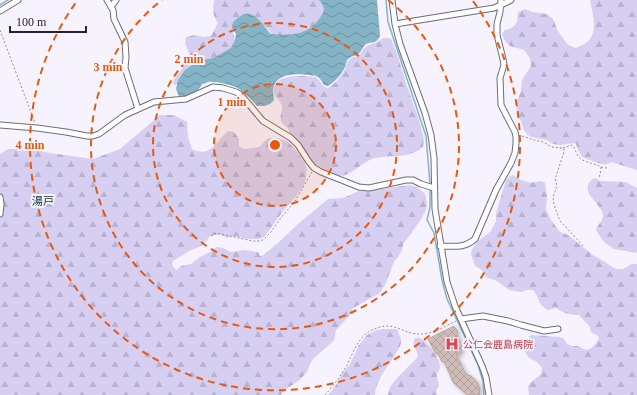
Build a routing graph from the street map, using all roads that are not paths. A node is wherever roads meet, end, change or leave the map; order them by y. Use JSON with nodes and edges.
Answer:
{"nodes":[{"id":1,"x":18,"y":0,"type":"edge"},
{"id":2,"x":107,"y":0,"type":"edge"},
{"id":3,"x":116,"y":0,"type":"edge"},
{"id":4,"x":392,"y":0,"type":"edge"},
{"id":5,"x":511,"y":0,"type":"edge"},
{"id":6,"x":501,"y":3,"type":"edge"},
{"id":7,"x":111,"y":7,"type":"junction"},
{"id":8,"x":0,"y":11,"type":"edge"},
{"id":9,"x":395,"y":24,"type":"junction"},
{"id":10,"x":138,"y":109,"type":"junction"},
{"id":11,"x":0,"y":125,"type":"edge"},
{"id":12,"x":431,"y":187,"type":"junction"},
{"id":13,"x":0,"y":197,"type":"edge"},
{"id":14,"x":0,"y":214,"type":"edge"},
{"id":15,"x":440,"y":246,"type":"junction"},
{"id":16,"x":458,"y":320,"type":"junction"},
{"id":17,"x":558,"y":329,"type":"dead end"},
{"id":18,"x":489,"y":395,"type":"edge"}],
"edges":[{"from":1,"to":8,"type":"street"},
{"from":2,"to":7,"type":"street"},
{"from":3,"to":7,"type":"street"},
{"from":4,"to":9,"type":"street"},
{"from":5,"to":6,"type":"street"},
{"from":6,"to":9,"type":"street"},
{"from":6,"to":15,"type":"street"},
{"from":7,"to":10,"type":"street"},
{"from":9,"to":12,"type":"street"},
{"from":10,"to":11,"type":"street"},
{"from":10,"to":12,"type":"street"},
{"from":12,"to":15,"type":"street"},
{"from":13,"to":14,"type":"street"},
{"from":15,"to":16,"type":"street"},
{"from":16,"to":17,"type":"street"},
{"from":16,"to":18,"type":"street"}]}
